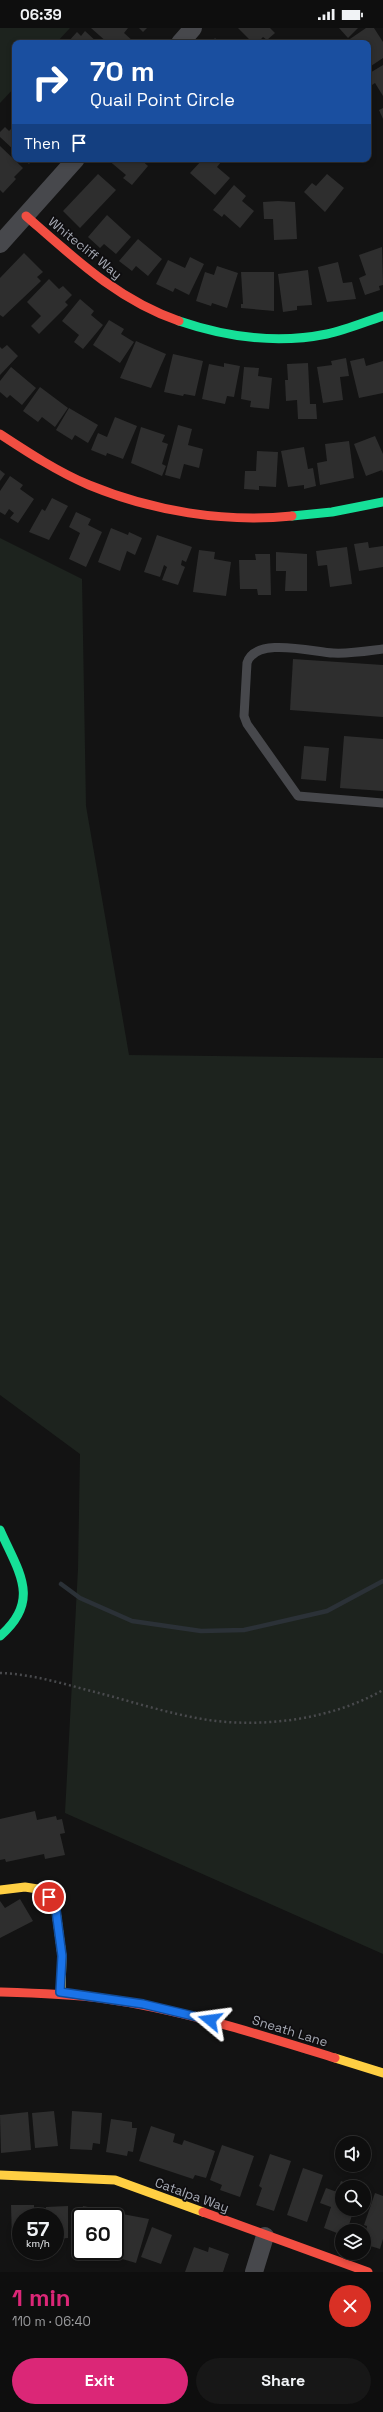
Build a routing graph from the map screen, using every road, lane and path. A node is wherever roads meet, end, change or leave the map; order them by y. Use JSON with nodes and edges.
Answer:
{"nodes":[{"id":1,"x":193,"y":28,"type":"edge"},
{"id":2,"x":183,"y":40,"type":"edge"},
{"id":3,"x":73,"y":162,"type":"edge"},
{"id":4,"x":26,"y":216,"type":"junction"},
{"id":5,"x":0,"y":244,"type":"edge"},
{"id":6,"x":383,"y":316,"type":"edge"},
{"id":7,"x":0,"y":434,"type":"edge"},
{"id":8,"x":383,"y":502,"type":"edge"},
{"id":9,"x":383,"y":649,"type":"edge"},
{"id":10,"x":383,"y":803,"type":"edge"},
{"id":11,"x":0,"y":1530,"type":"edge"},
{"id":12,"x":0,"y":1636,"type":"edge"},
{"id":13,"x":0,"y":1673,"type":"edge"},
{"id":14,"x":383,"y":1690,"type":"edge"},
{"id":15,"x":0,"y":1890,"type":"edge"},
{"id":16,"x":0,"y":1992,"type":"edge"},
{"id":17,"x":60,"y":1992,"type":"junction"},
{"id":18,"x":383,"y":2073,"type":"edge"},
{"id":19,"x":0,"y":2175,"type":"edge"},
{"id":20,"x":265,"y":2236,"type":"junction"},
{"id":21,"x":254,"y":2272,"type":"edge"},
{"id":22,"x":368,"y":2272,"type":"edge"}],
"edges":[{"from":1,"to":2,"type":"street"},
{"from":3,"to":4,"type":"street"},
{"from":4,"to":5,"type":"street"},
{"from":4,"to":6,"type":"street","name":"Whitecliff Way"},
{"from":7,"to":8,"type":"street"},
{"from":9,"to":10,"type":"lane"},
{"from":11,"to":12,"type":"street"},
{"from":13,"to":14,"type":"path"},
{"from":15,"to":17,"type":"street"},
{"from":16,"to":17,"type":"street","name":"Sneath Lane"},
{"from":17,"to":18,"type":"street","name":"Sneath Lane"},
{"from":19,"to":20,"type":"street","name":"Catalpa Way"},
{"from":20,"to":21,"type":"street"},
{"from":20,"to":22,"type":"street","name":"Catalpa Way"}]}
